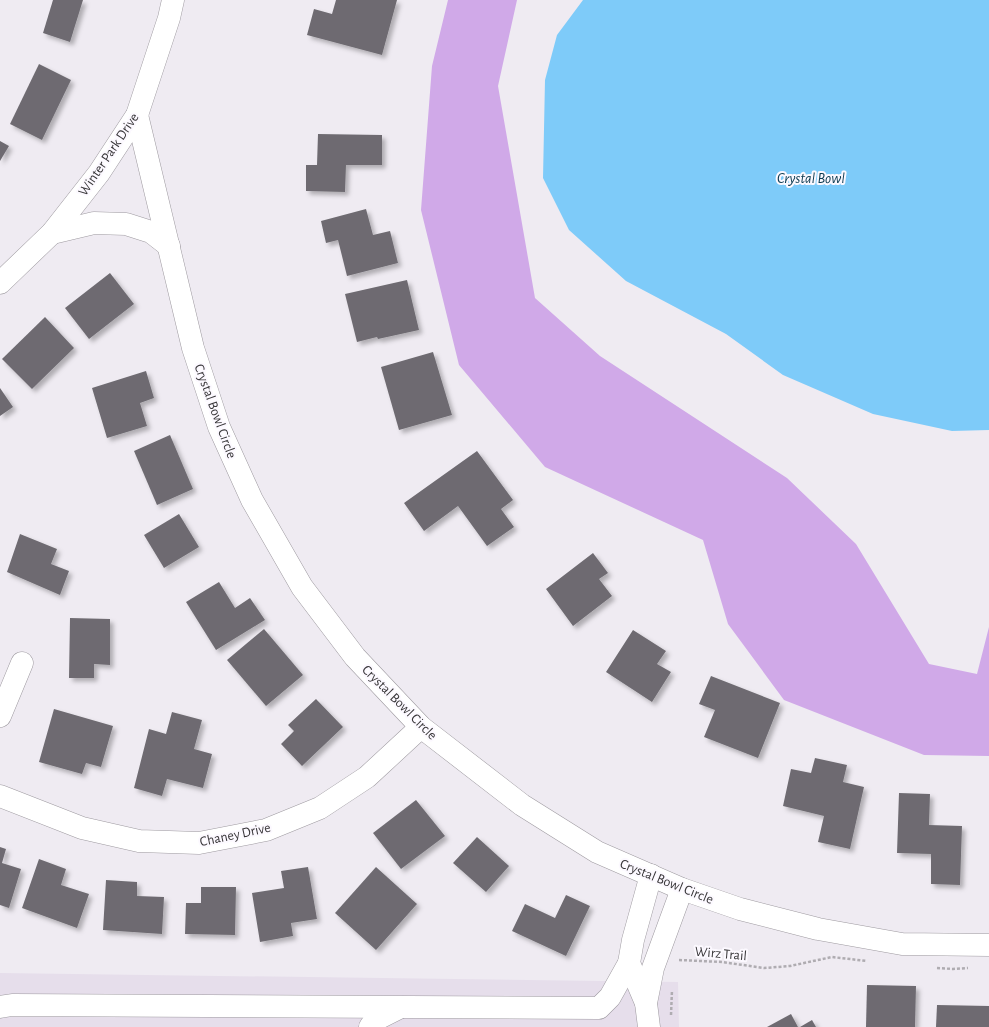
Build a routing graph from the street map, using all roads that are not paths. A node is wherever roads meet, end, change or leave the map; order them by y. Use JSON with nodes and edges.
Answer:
{"nodes":[{"id":1,"x":173,"y":0,"type":"edge"},
{"id":2,"x":137,"y":115,"type":"junction"},
{"id":3,"x":52,"y":233,"type":"junction"},
{"id":4,"x":169,"y":246,"type":"junction"},
{"id":5,"x":0,"y":283,"type":"edge"},
{"id":6,"x":22,"y":663,"type":"dead end"},
{"id":7,"x":0,"y":716,"type":"edge"},
{"id":8,"x":421,"y":727,"type":"junction"},
{"id":9,"x":0,"y":796,"type":"edge"},
{"id":10,"x":651,"y":875,"type":"junction"},
{"id":11,"x":682,"y":889,"type":"junction"},
{"id":12,"x":989,"y":945,"type":"edge"},
{"id":13,"x":629,"y":963,"type":"junction"},
{"id":14,"x":646,"y":1003,"type":"junction"},
{"id":15,"x":0,"y":1007,"type":"edge"},
{"id":16,"x":402,"y":1007,"type":"junction"},
{"id":17,"x":370,"y":1027,"type":"edge"},
{"id":18,"x":649,"y":1027,"type":"edge"}],
"edges":[{"from":1,"to":2,"type":"street","name":"Winter Park Drive"},
{"from":2,"to":3,"type":"street","name":"Winter Park Drive"},
{"from":2,"to":4,"type":"street","name":"Crystal Bowl Circle"},
{"from":3,"to":4,"type":"street"},
{"from":3,"to":5,"type":"street","name":"Winter Park Drive"},
{"from":4,"to":8,"type":"street","name":"Crystal Bowl Circle"},
{"from":6,"to":7,"type":"street"},
{"from":8,"to":9,"type":"street","name":"Chaney Drive"},
{"from":8,"to":10,"type":"street","name":"Crystal Bowl Circle"},
{"from":10,"to":11,"type":"street","name":"Crystal Bowl Circle"},
{"from":10,"to":13,"type":"street"},
{"from":11,"to":12,"type":"street","name":"Crystal Bowl Circle"},
{"from":11,"to":14,"type":"street"},
{"from":13,"to":14,"type":"street"},
{"from":13,"to":16,"type":"street"},
{"from":14,"to":18,"type":"street"},
{"from":15,"to":16,"type":"street"},
{"from":16,"to":17,"type":"street"}]}
